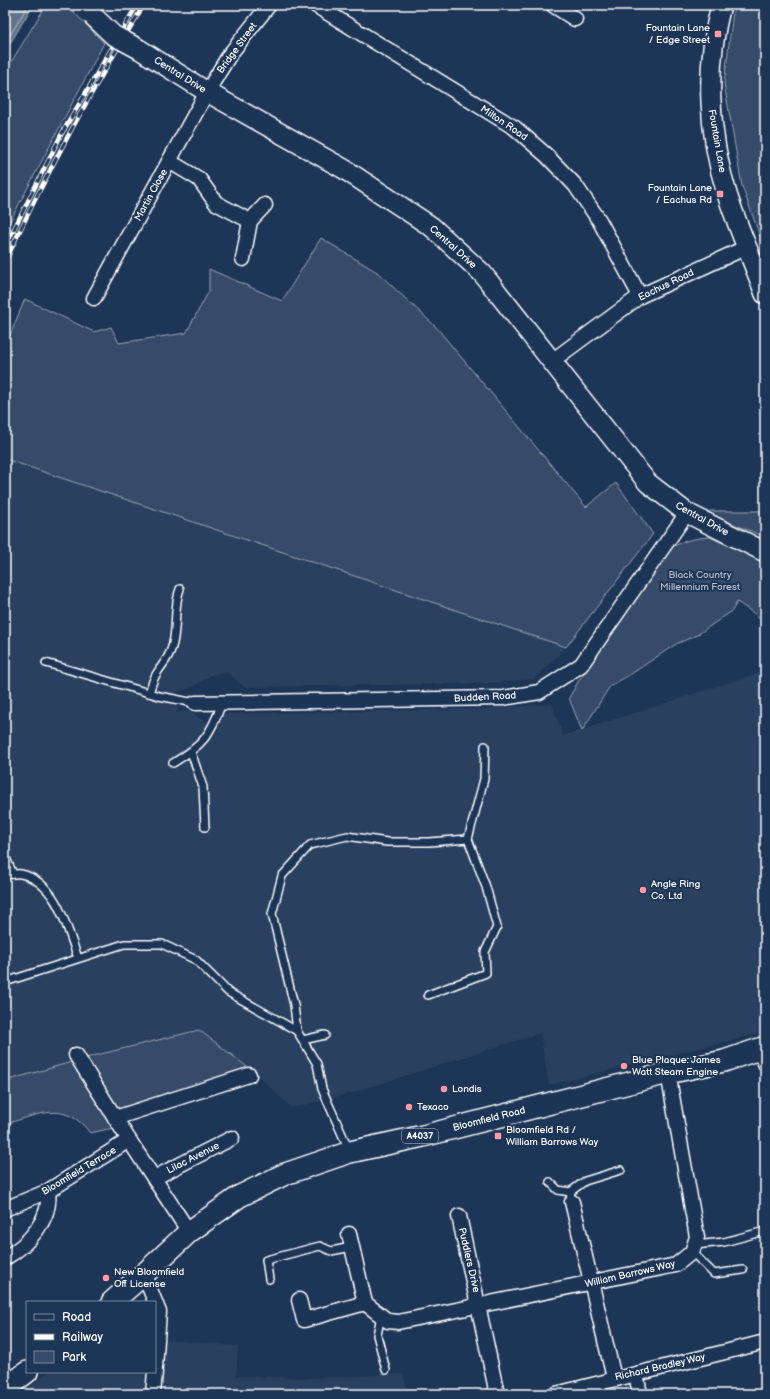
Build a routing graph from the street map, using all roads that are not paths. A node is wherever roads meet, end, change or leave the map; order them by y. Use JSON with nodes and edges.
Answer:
{"nodes":[{"id":1,"x":269,"y":5,"type":"edge"},
{"id":2,"x":315,"y":5,"type":"edge"},
{"id":3,"x":552,"y":5,"type":"edge"},
{"id":4,"x":722,"y":5,"type":"edge"},
{"id":5,"x":88,"y":10,"type":"edge"},
{"id":6,"x":575,"y":19,"type":"dead end"},
{"id":7,"x":207,"y":92,"type":"junction"},
{"id":8,"x":170,"y":161,"type":"junction"},
{"id":9,"x":265,"y":205,"type":"dead end"},
{"id":10,"x":250,"y":221,"type":"junction"},
{"id":11,"x":746,"y":247,"type":"junction"},
{"id":12,"x":243,"y":259,"type":"dead end"},
{"id":13,"x":765,"y":294,"type":"edge"},
{"id":14,"x":640,"y":296,"type":"junction"},
{"id":15,"x":94,"y":298,"type":"dead end"},
{"id":16,"x":552,"y":361,"type":"junction"},
{"id":17,"x":687,"y":513,"type":"junction"},
{"id":18,"x":765,"y":552,"type":"edge"},
{"id":19,"x":180,"y":589,"type":"dead end"},
{"id":20,"x":46,"y":663,"type":"dead end"},
{"id":21,"x":149,"y":694,"type":"junction"},
{"id":22,"x":195,"y":703,"type":"joint"},
{"id":23,"x":222,"y":703,"type":"junction"},
{"id":24,"x":485,"y":746,"type":"dead end"},
{"id":25,"x":191,"y":752,"type":"junction"},
{"id":26,"x":173,"y":763,"type":"dead end"},
{"id":27,"x":205,"y":827,"type":"dead end"},
{"id":28,"x":468,"y":839,"type":"junction"},
{"id":29,"x":5,"y":856,"type":"edge"},
{"id":30,"x":13,"y":874,"type":"junction"},
{"id":31,"x":5,"y":875,"type":"edge"},
{"id":32,"x":78,"y":958,"type":"junction"},
{"id":33,"x":5,"y":982,"type":"edge"},
{"id":34,"x":428,"y":995,"type":"dead end"},
{"id":35,"x":297,"y":1031,"type":"junction"},
{"id":36,"x":325,"y":1035,"type":"dead end"},
{"id":37,"x":303,"y":1040,"type":"junction"},
{"id":38,"x":763,"y":1052,"type":"edge"},
{"id":39,"x":76,"y":1054,"type":"dead end"},
{"id":40,"x":668,"y":1073,"type":"junction"},
{"id":41,"x":249,"y":1075,"type":"dead end"},
{"id":42,"x":115,"y":1118,"type":"junction"},
{"id":43,"x":232,"y":1138,"type":"dead end"},
{"id":44,"x":129,"y":1140,"type":"junction"},
{"id":45,"x":350,"y":1152,"type":"junction"},
{"id":46,"x":620,"y":1170,"type":"dead end"},
{"id":47,"x":154,"y":1178,"type":"junction"},
{"id":48,"x":550,"y":1182,"type":"dead end"},
{"id":49,"x":48,"y":1192,"type":"junction"},
{"id":50,"x":571,"y":1197,"type":"junction"},
{"id":51,"x":5,"y":1209,"type":"edge"},
{"id":52,"x":459,"y":1216,"type":"dead end"},
{"id":53,"x":189,"y":1232,"type":"junction"},
{"id":54,"x":765,"y":1232,"type":"edge"},
{"id":55,"x":351,"y":1240,"type":"joint"},
{"id":56,"x":693,"y":1249,"type":"junction"},
{"id":57,"x":5,"y":1258,"type":"edge"},
{"id":58,"x":743,"y":1270,"type":"dead end"},
{"id":59,"x":144,"y":1274,"type":"junction"},
{"id":60,"x":269,"y":1279,"type":"dead end"},
{"id":61,"x":591,"y":1284,"type":"junction"},
{"id":62,"x":299,"y":1300,"type":"dead end"},
{"id":63,"x":113,"y":1301,"type":"edge"},
{"id":64,"x":155,"y":1301,"type":"edge"},
{"id":65,"x":365,"y":1303,"type":"junction"},
{"id":66,"x":156,"y":1304,"type":"edge"},
{"id":67,"x":479,"y":1305,"type":"junction"},
{"id":68,"x":381,"y":1316,"type":"junction"},
{"id":69,"x":765,"y":1342,"type":"edge"},
{"id":70,"x":156,"y":1354,"type":"edge"},
{"id":71,"x":386,"y":1370,"type":"dead end"},
{"id":72,"x":26,"y":1373,"type":"edge"},
{"id":73,"x":155,"y":1373,"type":"edge"},
{"id":74,"x":636,"y":1374,"type":"junction"},
{"id":75,"x":614,"y":1378,"type":"junction"},
{"id":76,"x":5,"y":1389,"type":"edge"},
{"id":77,"x":153,"y":1394,"type":"edge"},
{"id":78,"x":497,"y":1394,"type":"edge"},
{"id":79,"x":556,"y":1394,"type":"edge"},
{"id":80,"x":640,"y":1394,"type":"edge"}],
"edges":[{"from":1,"to":7,"type":"street","name":"Bridge Street"},
{"from":2,"to":14,"type":"street","name":"Milton Road"},
{"from":3,"to":6,"type":"street"},
{"from":4,"to":11,"type":"street","name":"Fountain Lane"},
{"from":5,"to":7,"type":"street","name":"Central Drive","bridge":true},
{"from":7,"to":8,"type":"street","name":"Martin Close"},
{"from":7,"to":16,"type":"street","name":"Central Drive"},
{"from":8,"to":10,"type":"street"},
{"from":8,"to":15,"type":"street","name":"Martin Close"},
{"from":9,"to":10,"type":"street"},
{"from":10,"to":12,"type":"street"},
{"from":11,"to":13,"type":"street","name":"Fountain Lane"},
{"from":11,"to":14,"type":"street","name":"Eachus Road"},
{"from":14,"to":16,"type":"street","name":"Eachus Road"},
{"from":16,"to":17,"type":"street","name":"Central Drive"},
{"from":17,"to":18,"type":"street","name":"Central Drive"},
{"from":17,"to":23,"type":"street","name":"Budden Road"},
{"from":19,"to":21,"type":"lane"},
{"from":20,"to":21,"type":"lane"},
{"from":21,"to":22,"type":"lane"},
{"from":22,"to":23,"type":"street","name":"Budden Road"},
{"from":23,"to":25,"type":"lane"},
{"from":24,"to":28,"type":"lane"},
{"from":25,"to":26,"type":"lane"},
{"from":25,"to":27,"type":"lane"},
{"from":28,"to":34,"type":"lane"},
{"from":28,"to":35,"type":"lane"},
{"from":29,"to":30,"type":"lane"},
{"from":30,"to":31,"type":"lane"},
{"from":30,"to":32,"type":"lane"},
{"from":32,"to":33,"type":"lane"},
{"from":32,"to":35,"type":"lane"},
{"from":35,"to":37,"type":"lane"},
{"from":36,"to":37,"type":"lane"},
{"from":37,"to":45,"type":"lane"},
{"from":38,"to":40,"type":"main road","name":"Bloomfield Road","number":"A4037"},
{"from":39,"to":42,"type":"street"},
{"from":40,"to":45,"type":"main road","name":"Bloomfield Road","number":"A4037"},
{"from":40,"to":56,"type":"street"},
{"from":41,"to":42,"type":"street"},
{"from":42,"to":44,"type":"street"},
{"from":43,"to":47,"type":"street","name":"Lilac Avenue"},
{"from":44,"to":47,"type":"street"},
{"from":44,"to":49,"type":"street","name":"Bloomfield Terrace"},
{"from":45,"to":53,"type":"main road","name":"Bloomfield Road","number":"A4037"},
{"from":46,"to":50,"type":"lane"},
{"from":47,"to":53,"type":"street"},
{"from":48,"to":50,"type":"lane"},
{"from":49,"to":51,"type":"street","name":"Bloomfield Terrace"},
{"from":49,"to":57,"type":"street"},
{"from":50,"to":61,"type":"street"},
{"from":52,"to":67,"type":"street","name":"Puddlers Drive"},
{"from":53,"to":59,"type":"main road","name":"Bloomfield Road","number":"A4037"},
{"from":54,"to":56,"type":"lane"},
{"from":55,"to":60,"type":"lane"},
{"from":55,"to":65,"type":"street"},
{"from":56,"to":58,"type":"lane"},
{"from":56,"to":61,"type":"street","name":"William Barrows Way"},
{"from":59,"to":63,"type":"main road","name":"Bloomfield Road","number":"A4037"},
{"from":59,"to":64,"type":"street"},
{"from":61,"to":67,"type":"street","name":"William Barrows Way"},
{"from":61,"to":75,"type":"street"},
{"from":62,"to":65,"type":"street"},
{"from":65,"to":68,"type":"street"},
{"from":66,"to":70,"type":"street"},
{"from":67,"to":68,"type":"street","name":"William Barrows Way"},
{"from":67,"to":78,"type":"street"},
{"from":68,"to":71,"type":"lane"},
{"from":69,"to":74,"type":"street","name":"Richard Bradley Way"},
{"from":72,"to":76,"type":"main road"},
{"from":73,"to":77,"type":"street"},
{"from":74,"to":75,"type":"street","name":"Richard Bradley Way"},
{"from":74,"to":80,"type":"street"},
{"from":75,"to":79,"type":"street","name":"Richard Bradley Way"}]}
